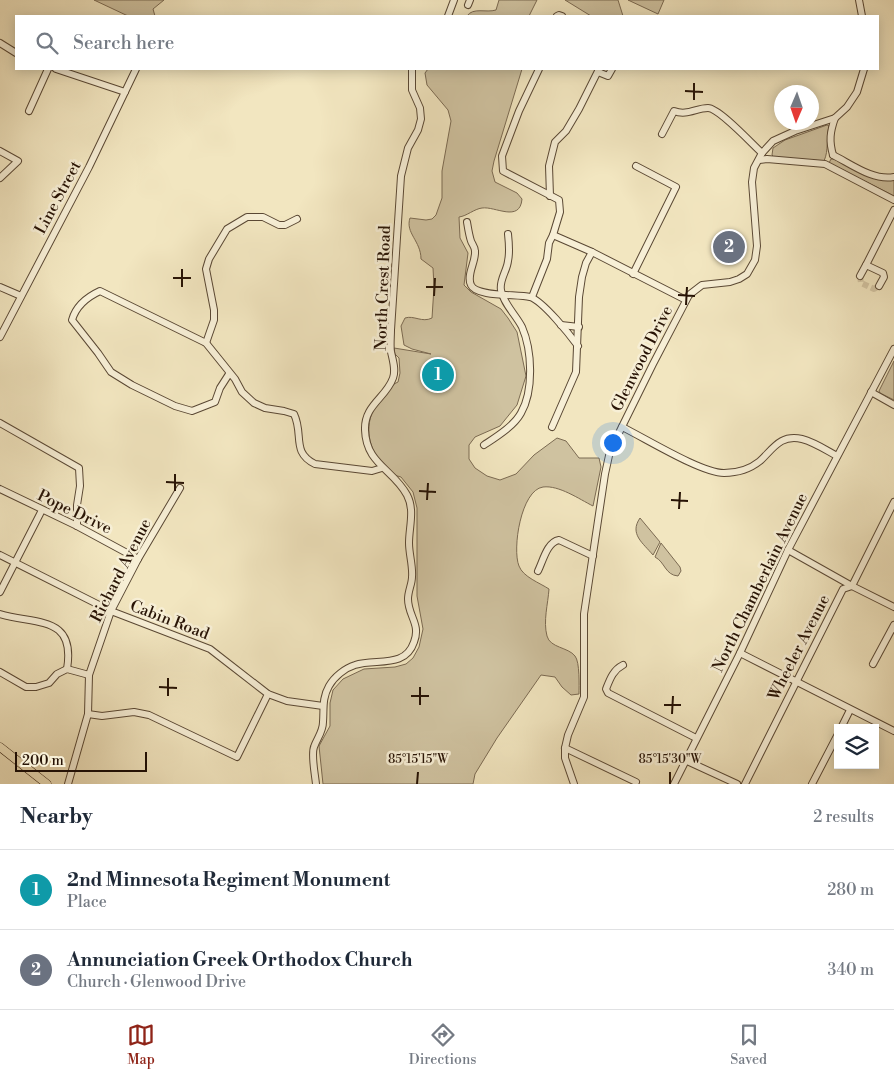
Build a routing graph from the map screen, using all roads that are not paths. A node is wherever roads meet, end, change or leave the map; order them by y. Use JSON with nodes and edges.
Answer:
{"nodes":[{"id":1,"x":454,"y":0,"type":"edge"},
{"id":2,"x":859,"y":0,"type":"edge"},
{"id":3,"x":448,"y":15,"type":"edge"},
{"id":4,"x":862,"y":15,"type":"edge"},
{"id":5,"x":0,"y":43,"type":"edge"},
{"id":6,"x":15,"y":52,"type":"edge"},
{"id":7,"x":48,"y":70,"type":"edge"},
{"id":8,"x":59,"y":70,"type":"edge"},
{"id":9,"x":136,"y":70,"type":"edge"},
{"id":10,"x":412,"y":70,"type":"edge"},
{"id":11,"x":538,"y":70,"type":"edge"},
{"id":12,"x":598,"y":70,"type":"edge"},
{"id":13,"x":611,"y":70,"type":"edge"},
{"id":14,"x":864,"y":70,"type":"edge"},
{"id":15,"x":125,"y":92,"type":"junction"},
{"id":16,"x":29,"y":111,"type":"dead end"},
{"id":17,"x":835,"y":118,"type":"junction"},
{"id":18,"x":662,"y":134,"type":"dead end"},
{"id":19,"x":0,"y":151,"type":"edge"},
{"id":20,"x":762,"y":153,"type":"junction"},
{"id":21,"x":833,"y":155,"type":"junction"},
{"id":22,"x":759,"y":160,"type":"junction"},
{"id":23,"x":824,"y":164,"type":"junction"},
{"id":24,"x":636,"y":166,"type":"dead end"},
{"id":25,"x":894,"y":177,"type":"edge"},
{"id":26,"x":0,"y":178,"type":"edge"},
{"id":27,"x":550,"y":196,"type":"junction"},
{"id":28,"x":894,"y":200,"type":"edge"},
{"id":29,"x":894,"y":210,"type":"edge"},
{"id":30,"x":297,"y":219,"type":"dead end"},
{"id":31,"x":467,"y":222,"type":"dead end"},
{"id":32,"x":508,"y":234,"type":"dead end"},
{"id":33,"x":553,"y":235,"type":"junction"},
{"id":34,"x":592,"y":252,"type":"junction"},
{"id":35,"x":866,"y":265,"type":"junction"},
{"id":36,"x":633,"y":274,"type":"junction"},
{"id":37,"x":860,"y":276,"type":"dead end"},
{"id":38,"x":880,"y":286,"type":"dead end"},
{"id":39,"x":0,"y":287,"type":"edge"},
{"id":40,"x":501,"y":293,"type":"junction"},
{"id":41,"x":21,"y":296,"type":"junction"},
{"id":42,"x":532,"y":297,"type":"junction"},
{"id":43,"x":686,"y":300,"type":"junction"},
{"id":44,"x":562,"y":325,"type":"junction"},
{"id":45,"x":579,"y":327,"type":"junction"},
{"id":46,"x":0,"y":337,"type":"edge"},
{"id":47,"x":206,"y":343,"type":"junction"},
{"id":48,"x":578,"y":346,"type":"junction"},
{"id":49,"x":894,"y":349,"type":"edge"},
{"id":50,"x":229,"y":374,"type":"junction"},
{"id":51,"x":870,"y":392,"type":"junction"},
{"id":52,"x":894,"y":405,"type":"edge"},
{"id":53,"x":0,"y":424,"type":"edge"},
{"id":54,"x":552,"y":427,"type":"dead end"},
{"id":55,"x":622,"y":427,"type":"junction"},
{"id":56,"x":484,"y":445,"type":"dead end"},
{"id":57,"x":837,"y":456,"type":"junction"},
{"id":58,"x":382,"y":468,"type":"junction"},
{"id":59,"x":180,"y":488,"type":"dead end"},
{"id":60,"x":0,"y":489,"type":"edge"},
{"id":61,"x":894,"y":502,"type":"edge"},
{"id":62,"x":42,"y":510,"type":"junction"},
{"id":63,"x":77,"y":526,"type":"junction"},
{"id":64,"x":788,"y":550,"type":"junction"},
{"id":65,"x":0,"y":555,"type":"edge"},
{"id":66,"x":593,"y":556,"type":"junction"},
{"id":67,"x":138,"y":559,"type":"junction"},
{"id":68,"x":14,"y":562,"type":"junction"},
{"id":69,"x":538,"y":571,"type":"dead end"},
{"id":70,"x":852,"y":586,"type":"junction"},
{"id":71,"x":0,"y":592,"type":"edge"},
{"id":72,"x":894,"y":607,"type":"edge"},
{"id":73,"x":111,"y":611,"type":"junction"},
{"id":74,"x":0,"y":614,"type":"edge"},
{"id":75,"x":894,"y":625,"type":"edge"},
{"id":76,"x":740,"y":653,"type":"junction"},
{"id":77,"x":872,"y":664,"type":"dead end"},
{"id":78,"x":622,"y":665,"type":"dead end"},
{"id":79,"x":67,"y":669,"type":"junction"},
{"id":80,"x":0,"y":672,"type":"edge"},
{"id":81,"x":89,"y":675,"type":"junction"},
{"id":82,"x":796,"y":682,"type":"junction"},
{"id":83,"x":268,"y":694,"type":"junction"},
{"id":84,"x":322,"y":706,"type":"junction"},
{"id":85,"x":850,"y":710,"type":"junction"},
{"id":86,"x":88,"y":714,"type":"junction"},
{"id":87,"x":843,"y":724,"type":"edge"},
{"id":88,"x":894,"y":731,"type":"edge"},
{"id":89,"x":696,"y":738,"type":"junction"},
{"id":90,"x":834,"y":742,"type":"edge"},
{"id":91,"x":0,"y":747,"type":"edge"},
{"id":92,"x":565,"y":748,"type":"junction"},
{"id":93,"x":685,"y":760,"type":"junction"},
{"id":94,"x":636,"y":782,"type":"dead end"},
{"id":95,"x":47,"y":784,"type":"edge"},
{"id":96,"x":68,"y":784,"type":"edge"},
{"id":97,"x":316,"y":784,"type":"edge"},
{"id":98,"x":574,"y":784,"type":"edge"},
{"id":99,"x":674,"y":784,"type":"edge"},
{"id":100,"x":736,"y":784,"type":"edge"},
{"id":101,"x":745,"y":784,"type":"edge"},
{"id":102,"x":812,"y":784,"type":"edge"}],
"edges":[{"from":1,"to":3,"type":"street"},
{"from":2,"to":4,"type":"street"},
{"from":5,"to":6,"type":"street"},
{"from":7,"to":16,"type":"street"},
{"from":8,"to":15,"type":"street"},
{"from":9,"to":15,"type":"street","name":"Line Street"},
{"from":10,"to":58,"type":"street","name":"North Crest Road"},
{"from":11,"to":27,"type":"street"},
{"from":12,"to":13,"type":"street"},
{"from":12,"to":27,"type":"street"},
{"from":14,"to":17,"type":"street","name":"Glenwood Drive"},
{"from":15,"to":41,"type":"street","name":"Line Street"},
{"from":17,"to":20,"type":"street","name":"Glenwood Drive"},
{"from":17,"to":21,"type":"street"},
{"from":18,"to":20,"type":"street"},
{"from":19,"to":26,"type":"street"},
{"from":20,"to":22,"type":"street","name":"Glenwood Drive"},
{"from":21,"to":23,"type":"street"},
{"from":21,"to":25,"type":"street"},
{"from":22,"to":23,"type":"street"},
{"from":22,"to":43,"type":"street","name":"Glenwood Drive"},
{"from":23,"to":28,"type":"street"},
{"from":24,"to":36,"type":"street"},
{"from":27,"to":33,"type":"street"},
{"from":29,"to":35,"type":"street"},
{"from":30,"to":47,"type":"street"},
{"from":31,"to":40,"type":"street"},
{"from":32,"to":40,"type":"street"},
{"from":33,"to":34,"type":"street"},
{"from":33,"to":42,"type":"street"},
{"from":34,"to":36,"type":"street"},
{"from":34,"to":45,"type":"street"},
{"from":35,"to":37,"type":"street"},
{"from":35,"to":38,"type":"street"},
{"from":36,"to":43,"type":"street"},
{"from":39,"to":41,"type":"street"},
{"from":40,"to":42,"type":"street"},
{"from":40,"to":56,"type":"street"},
{"from":41,"to":46,"type":"street","name":"Line Street"},
{"from":42,"to":44,"type":"street"},
{"from":43,"to":55,"type":"street","name":"Glenwood Drive"},
{"from":44,"to":45,"type":"street"},
{"from":44,"to":48,"type":"street"},
{"from":45,"to":48,"type":"street"},
{"from":47,"to":50,"type":"street"},
{"from":47,"to":50,"type":"street"},
{"from":48,"to":54,"type":"street"},
{"from":49,"to":51,"type":"street","name":"North Chamberlain Avenue"},
{"from":50,"to":58,"type":"street"},
{"from":51,"to":52,"type":"street"},
{"from":51,"to":57,"type":"street","name":"North Chamberlain Avenue"},
{"from":53,"to":63,"type":"street"},
{"from":55,"to":57,"type":"street"},
{"from":55,"to":66,"type":"street","name":"Glenwood Drive"},
{"from":57,"to":64,"type":"street","name":"North Chamberlain Avenue"},
{"from":58,"to":84,"type":"street","name":"North Crest Road"},
{"from":59,"to":67,"type":"street","name":"Richard Avenue"},
{"from":60,"to":62,"type":"street","name":"Pope Drive"},
{"from":61,"to":70,"type":"street","name":"Wheeler Avenue"},
{"from":62,"to":63,"type":"street","name":"Pope Drive"},
{"from":62,"to":68,"type":"street"},
{"from":63,"to":67,"type":"street","name":"Pope Drive"},
{"from":64,"to":70,"type":"street"},
{"from":64,"to":76,"type":"street","name":"North Chamberlain Avenue"},
{"from":65,"to":68,"type":"street","name":"Cabin Road"},
{"from":66,"to":69,"type":"street"},
{"from":66,"to":92,"type":"street","name":"Glenwood Drive"},
{"from":67,"to":73,"type":"street","name":"Richard Avenue"},
{"from":68,"to":71,"type":"street"},
{"from":68,"to":73,"type":"street","name":"Cabin Road"},
{"from":70,"to":72,"type":"street"},
{"from":70,"to":82,"type":"street","name":"Wheeler Avenue"},
{"from":73,"to":81,"type":"street","name":"Richard Avenue"},
{"from":73,"to":83,"type":"street","name":"Cabin Road"},
{"from":74,"to":79,"type":"street"},
{"from":75,"to":77,"type":"street"},
{"from":76,"to":82,"type":"street"},
{"from":76,"to":89,"type":"street","name":"North Chamberlain Avenue"},
{"from":78,"to":89,"type":"street"},
{"from":79,"to":80,"type":"street"},
{"from":79,"to":81,"type":"street"},
{"from":81,"to":86,"type":"street","name":"Richard Avenue"},
{"from":82,"to":85,"type":"street"},
{"from":82,"to":101,"type":"street","name":"Wheeler Avenue"},
{"from":83,"to":84,"type":"street","name":"Cabin Road"},
{"from":83,"to":86,"type":"street"},
{"from":84,"to":97,"type":"street","name":"North Crest Road"},
{"from":85,"to":87,"type":"street"},
{"from":85,"to":88,"type":"street"},
{"from":86,"to":96,"type":"street","name":"Richard Avenue"},
{"from":89,"to":93,"type":"street","name":"North Chamberlain Avenue"},
{"from":90,"to":102,"type":"street"},
{"from":91,"to":95,"type":"main road"},
{"from":92,"to":94,"type":"street"},
{"from":92,"to":98,"type":"street","name":"Glenwood Drive"},
{"from":93,"to":99,"type":"street","name":"North Chamberlain Avenue"},
{"from":93,"to":100,"type":"street"}]}
